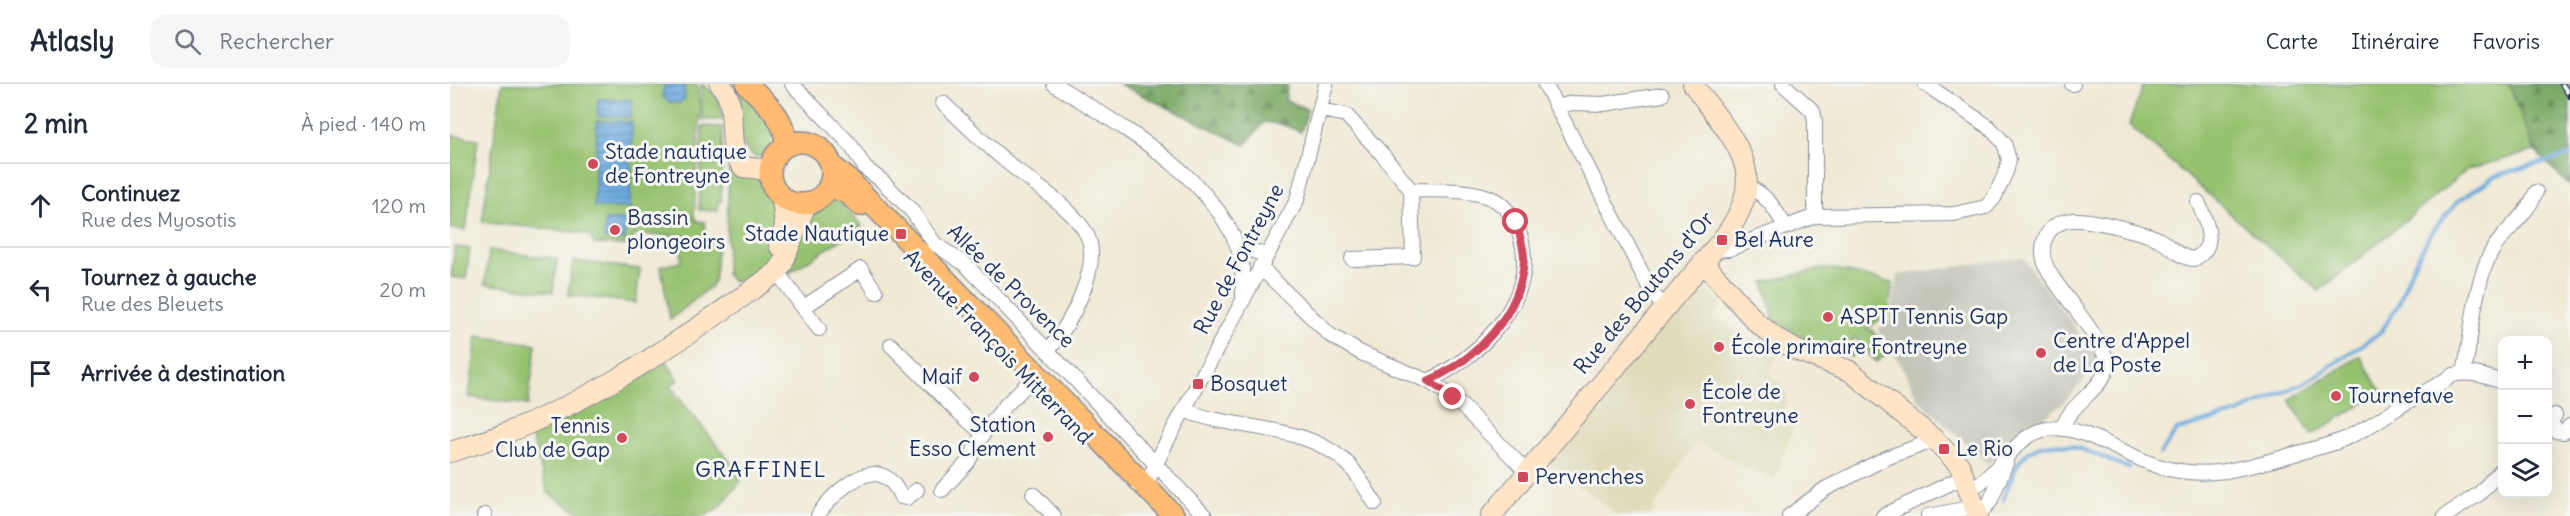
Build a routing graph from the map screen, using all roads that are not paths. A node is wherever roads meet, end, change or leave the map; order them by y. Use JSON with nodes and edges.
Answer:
{"nodes":[{"id":1,"x":720,"y":84,"type":"edge"},
{"id":2,"x":747,"y":84,"type":"edge"},
{"id":3,"x":758,"y":84,"type":"edge"},
{"id":4,"x":792,"y":84,"type":"edge"},
{"id":5,"x":1054,"y":84,"type":"edge"},
{"id":6,"x":1326,"y":84,"type":"edge"},
{"id":7,"x":1545,"y":84,"type":"edge"},
{"id":8,"x":1693,"y":84,"type":"edge"},
{"id":9,"x":1783,"y":84,"type":"edge"},
{"id":10,"x":1925,"y":84,"type":"edge"},
{"id":11,"x":1662,"y":94,"type":"dead end"},
{"id":12,"x":943,"y":103,"type":"dead end"},
{"id":13,"x":1557,"y":107,"type":"junction"},
{"id":14,"x":1320,"y":110,"type":"junction"},
{"id":15,"x":784,"y":153,"type":"junction"},
{"id":16,"x":831,"y":176,"type":"junction"},
{"id":17,"x":1748,"y":187,"type":"junction"},
{"id":18,"x":1411,"y":190,"type":"junction"},
{"id":19,"x":2536,"y":192,"type":"dead end"},
{"id":20,"x":782,"y":198,"type":"junction"},
{"id":21,"x":2198,"y":202,"type":"dead end"},
{"id":22,"x":802,"y":214,"type":"junction"},
{"id":23,"x":1815,"y":216,"type":"junction"},
{"id":24,"x":1786,"y":227,"type":"junction"},
{"id":25,"x":1237,"y":246,"type":"junction"},
{"id":26,"x":1708,"y":256,"type":"junction"},
{"id":27,"x":1352,"y":259,"type":"dead end"},
{"id":28,"x":1263,"y":261,"type":"junction"},
{"id":29,"x":777,"y":272,"type":"junction"},
{"id":30,"x":876,"y":292,"type":"dead end"},
{"id":31,"x":1243,"y":297,"type":"junction"},
{"id":32,"x":1665,"y":306,"type":"junction"},
{"id":33,"x":804,"y":307,"type":"junction"},
{"id":34,"x":819,"y":329,"type":"dead end"},
{"id":35,"x":891,"y":345,"type":"dead end"},
{"id":36,"x":1048,"y":351,"type":"junction"},
{"id":37,"x":2464,"y":372,"type":"junction"},
{"id":38,"x":1033,"y":378,"type":"junction"},
{"id":39,"x":611,"y":381,"type":"junction"},
{"id":40,"x":1428,"y":381,"type":"junction"},
{"id":41,"x":2498,"y":381,"type":"edge"},
{"id":42,"x":1184,"y":410,"type":"junction"},
{"id":43,"x":2062,"y":429,"type":"junction"},
{"id":44,"x":983,"y":434,"type":"junction"},
{"id":45,"x":1935,"y":440,"type":"junction"},
{"id":46,"x":450,"y":452,"type":"edge"},
{"id":47,"x":2009,"y":456,"type":"junction"},
{"id":48,"x":1527,"y":472,"type":"junction"},
{"id":49,"x":1139,"y":474,"type":"junction"},
{"id":50,"x":2498,"y":474,"type":"edge"},
{"id":51,"x":917,"y":490,"type":"dead end"},
{"id":52,"x":942,"y":490,"type":"dead end"},
{"id":53,"x":1034,"y":494,"type":"dead end"},
{"id":54,"x":1973,"y":501,"type":"edge"},
{"id":55,"x":1376,"y":503,"type":"dead end"},
{"id":56,"x":818,"y":516,"type":"edge"},
{"id":57,"x":1054,"y":516,"type":"edge"},
{"id":58,"x":1160,"y":516,"type":"edge"},
{"id":59,"x":1174,"y":516,"type":"edge"},
{"id":60,"x":1205,"y":516,"type":"edge"},
{"id":61,"x":1491,"y":516,"type":"edge"},
{"id":62,"x":1789,"y":516,"type":"edge"},
{"id":63,"x":1882,"y":516,"type":"edge"},
{"id":64,"x":1928,"y":516,"type":"edge"},
{"id":65,"x":2445,"y":516,"type":"edge"}],
"edges":[{"from":1,"to":15,"type":"main road"},
{"from":2,"to":15,"type":"main road"},
{"from":3,"to":15,"type":"main road"},
{"from":4,"to":36,"type":"street","name":"Allée de Provence"},
{"from":5,"to":25,"type":"street"},
{"from":6,"to":14,"type":"street","name":"Rue de Fontreyne"},
{"from":7,"to":13,"type":"street"},
{"from":8,"to":17,"type":"main road"},
{"from":9,"to":23,"type":"street"},
{"from":10,"to":23,"type":"street"},
{"from":11,"to":13,"type":"street"},
{"from":12,"to":36,"type":"street"},
{"from":13,"to":32,"type":"street"},
{"from":14,"to":18,"type":"street"},
{"from":14,"to":28,"type":"street","name":"Rue de Fontreyne"},
{"from":15,"to":16,"type":"main road"},
{"from":15,"to":20,"type":"main road"},
{"from":16,"to":22,"type":"main road"},
{"from":16,"to":38,"type":"main road","name":"Avenue François Mitterrand"},
{"from":16,"to":38,"type":"main road","name":"Avenue François Mitterrand"},
{"from":17,"to":24,"type":"street"},
{"from":17,"to":26,"type":"main road","name":"Rue des Boutons d'Or"},
{"from":18,"to":27,"type":"street"},
{"from":18,"to":40,"type":"street"},
{"from":19,"to":37,"type":"street"},
{"from":20,"to":22,"type":"main road"},
{"from":20,"to":39,"type":"main road"},
{"from":21,"to":43,"type":"street"},
{"from":22,"to":29,"type":"main road"},
{"from":23,"to":24,"type":"street"},
{"from":24,"to":26,"type":"street"},
{"from":25,"to":28,"type":"street"},
{"from":25,"to":31,"type":"street"},
{"from":26,"to":32,"type":"main road","name":"Rue des Boutons d'Or"},
{"from":26,"to":45,"type":"main road"},
{"from":28,"to":31,"type":"street","name":"Rue de Fontreyne"},
{"from":28,"to":40,"type":"street"},
{"from":29,"to":33,"type":"street"},
{"from":29,"to":39,"type":"main road"},
{"from":30,"to":33,"type":"street"},
{"from":31,"to":42,"type":"street","name":"Rue de Fontreyne"},
{"from":32,"to":48,"type":"main road","name":"Rue des Boutons d'Or"},
{"from":33,"to":34,"type":"street"},
{"from":35,"to":44,"type":"street"},
{"from":36,"to":49,"type":"street","name":"Allée de Provence"},
{"from":37,"to":41,"type":"street"},
{"from":37,"to":43,"type":"street"},
{"from":38,"to":44,"type":"street"},
{"from":38,"to":49,"type":"main road","name":"Avenue François Mitterrand"},
{"from":39,"to":46,"type":"main road"},
{"from":40,"to":48,"type":"street"},
{"from":42,"to":49,"type":"street","name":"Rue de Fontreyne"},
{"from":42,"to":55,"type":"street"},
{"from":43,"to":47,"type":"street"},
{"from":44,"to":52,"type":"street"},
{"from":45,"to":54,"type":"main road"},
{"from":45,"to":62,"type":"street"},
{"from":47,"to":54,"type":"street"},
{"from":47,"to":54,"type":"street"},
{"from":48,"to":61,"type":"main road","name":"Rue des Boutons d'Or"},
{"from":49,"to":58,"type":"main road","name":"Avenue François Mitterrand"},
{"from":49,"to":59,"type":"main road","name":"Avenue François Mitterrand"},
{"from":49,"to":60,"type":"street","name":"Allée de Provence"},
{"from":50,"to":65,"type":"street"},
{"from":51,"to":56,"type":"street"},
{"from":53,"to":57,"type":"street"},
{"from":54,"to":63,"type":"street"},
{"from":54,"to":64,"type":"street"}]}
